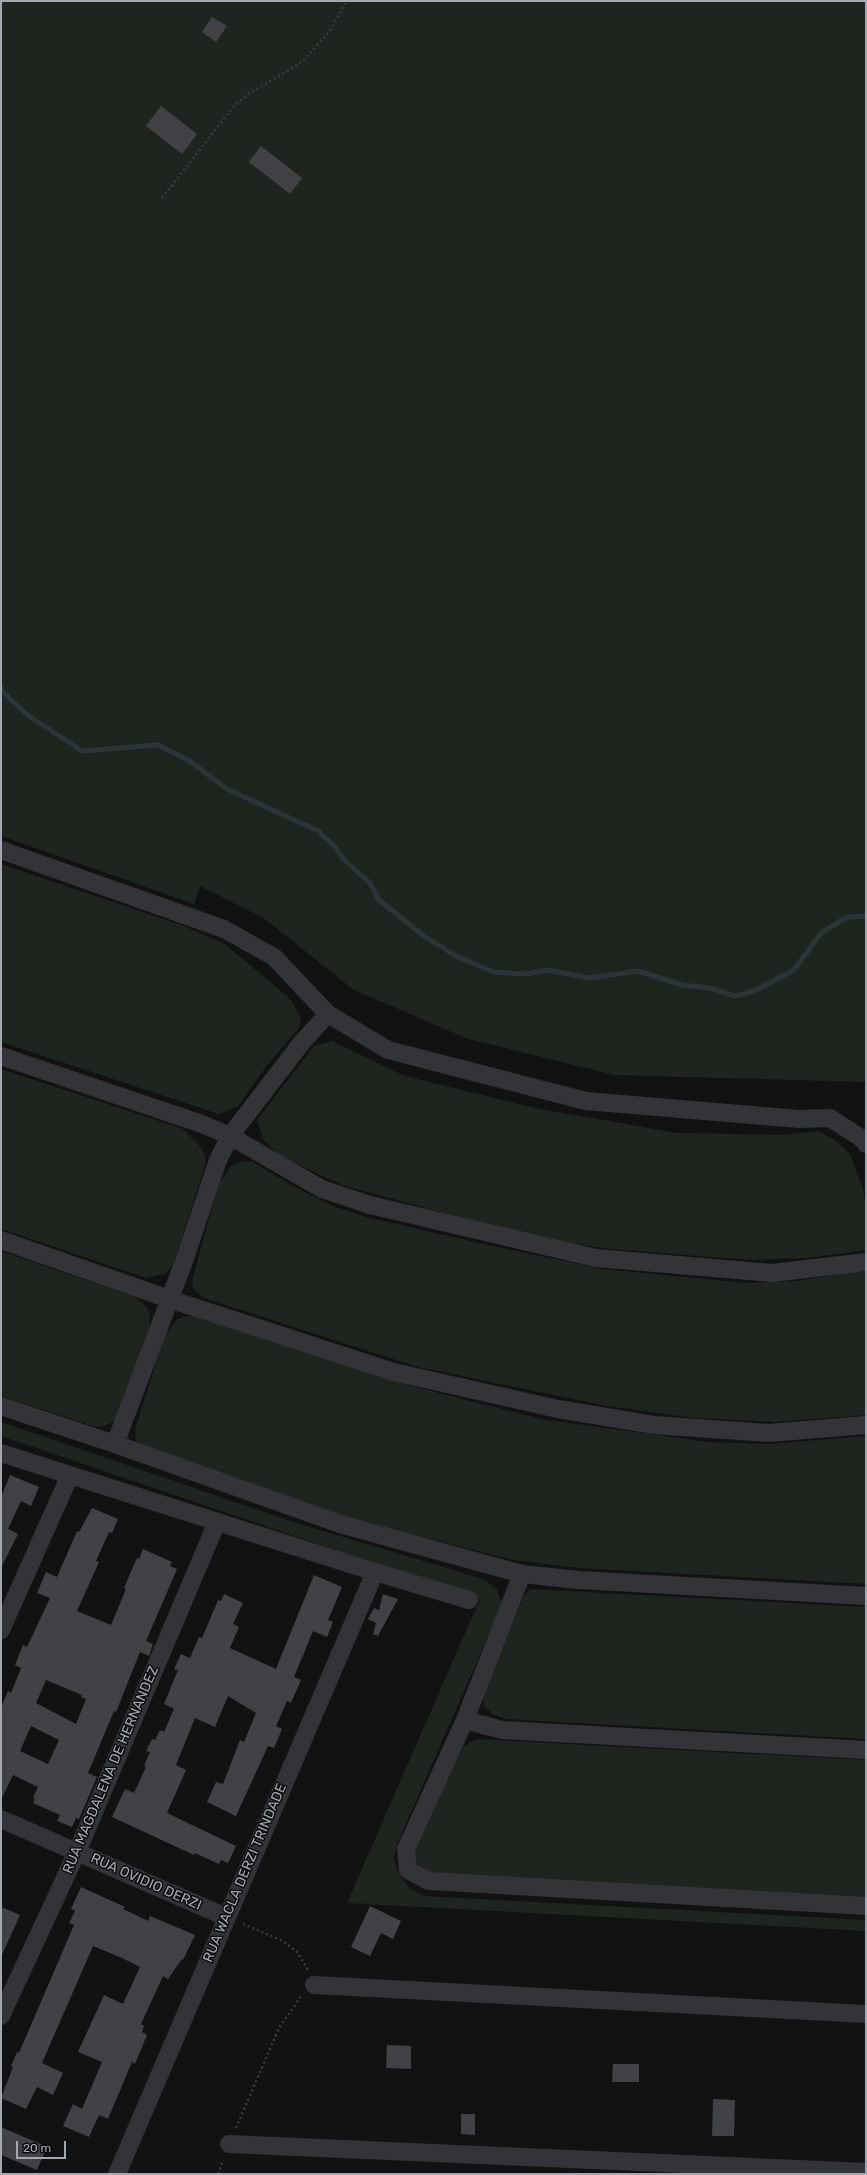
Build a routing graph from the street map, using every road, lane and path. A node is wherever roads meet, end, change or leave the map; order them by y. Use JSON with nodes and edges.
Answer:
{"nodes":[{"id":1,"x":346,"y":1,"type":"edge"},
{"id":2,"x":162,"y":198,"type":"dead end"},
{"id":3,"x":1,"y":850,"type":"edge"},
{"id":4,"x":328,"y":1014,"type":"junction"},
{"id":5,"x":1,"y":1056,"type":"edge"},
{"id":6,"x":230,"y":1136,"type":"junction"},
{"id":7,"x":866,"y":1144,"type":"edge"},
{"id":8,"x":1,"y":1240,"type":"edge"},
{"id":9,"x":866,"y":1262,"type":"edge"},
{"id":10,"x":169,"y":1299,"type":"junction"},
{"id":11,"x":1,"y":1406,"type":"edge"},
{"id":12,"x":866,"y":1425,"type":"edge"},
{"id":13,"x":115,"y":1444,"type":"junction"},
{"id":14,"x":1,"y":1453,"type":"edge"},
{"id":15,"x":70,"y":1475,"type":"junction"},
{"id":16,"x":217,"y":1522,"type":"junction"},
{"id":17,"x":375,"y":1572,"type":"junction"},
{"id":18,"x":522,"y":1574,"type":"junction"},
{"id":19,"x":866,"y":1596,"type":"edge"},
{"id":20,"x":469,"y":1600,"type":"dead end"},
{"id":21,"x":1,"y":1630,"type":"edge"},
{"id":22,"x":465,"y":1720,"type":"junction"},
{"id":23,"x":866,"y":1750,"type":"edge"},
{"id":24,"x":1,"y":1819,"type":"edge"},
{"id":25,"x":77,"y":1852,"type":"junction"},
{"id":26,"x":866,"y":1906,"type":"edge"},
{"id":27,"x":226,"y":1917,"type":"junction"},
{"id":28,"x":314,"y":1985,"type":"junction"},
{"id":29,"x":866,"y":2014,"type":"edge"},
{"id":30,"x":1,"y":2016,"type":"edge"},
{"id":31,"x":229,"y":2144,"type":"junction"},
{"id":32,"x":866,"y":2172,"type":"edge"},
{"id":33,"x":117,"y":2174,"type":"edge"},
{"id":34,"x":218,"y":2174,"type":"edge"}],
"edges":[{"from":1,"to":2,"type":"path"},
{"from":3,"to":4,"type":"street"},
{"from":4,"to":6,"type":"street"},
{"from":4,"to":7,"type":"street"},
{"from":5,"to":6,"type":"street"},
{"from":6,"to":9,"type":"street"},
{"from":6,"to":10,"type":"street"},
{"from":8,"to":10,"type":"street"},
{"from":10,"to":12,"type":"street"},
{"from":10,"to":13,"type":"street"},
{"from":11,"to":13,"type":"street"},
{"from":13,"to":18,"type":"street"},
{"from":14,"to":15,"type":"street"},
{"from":15,"to":16,"type":"street"},
{"from":15,"to":21,"type":"street"},
{"from":16,"to":17,"type":"street"},
{"from":16,"to":25,"type":"street","name":"RUA MAGDALENA DE HERNANDEZ"},
{"from":17,"to":20,"type":"street"},
{"from":17,"to":27,"type":"street","name":"RUA WACLA DERZI TRINDADE"},
{"from":18,"to":19,"type":"street"},
{"from":18,"to":22,"type":"street"},
{"from":22,"to":23,"type":"street"},
{"from":22,"to":26,"type":"street"},
{"from":24,"to":25,"type":"street","name":"RUA OVIDIO DERZI"},
{"from":25,"to":27,"type":"street","name":"RUA OVIDIO DERZI"},
{"from":25,"to":30,"type":"street","name":"RUA MAGDALENA DE HERNANDEZ"},
{"from":27,"to":28,"type":"path"},
{"from":27,"to":33,"type":"street","name":"RUA WACLA DERZI TRINDADE"},
{"from":28,"to":29,"type":"street"},
{"from":28,"to":31,"type":"path"},
{"from":31,"to":32,"type":"street"},
{"from":31,"to":34,"type":"path"}]}
